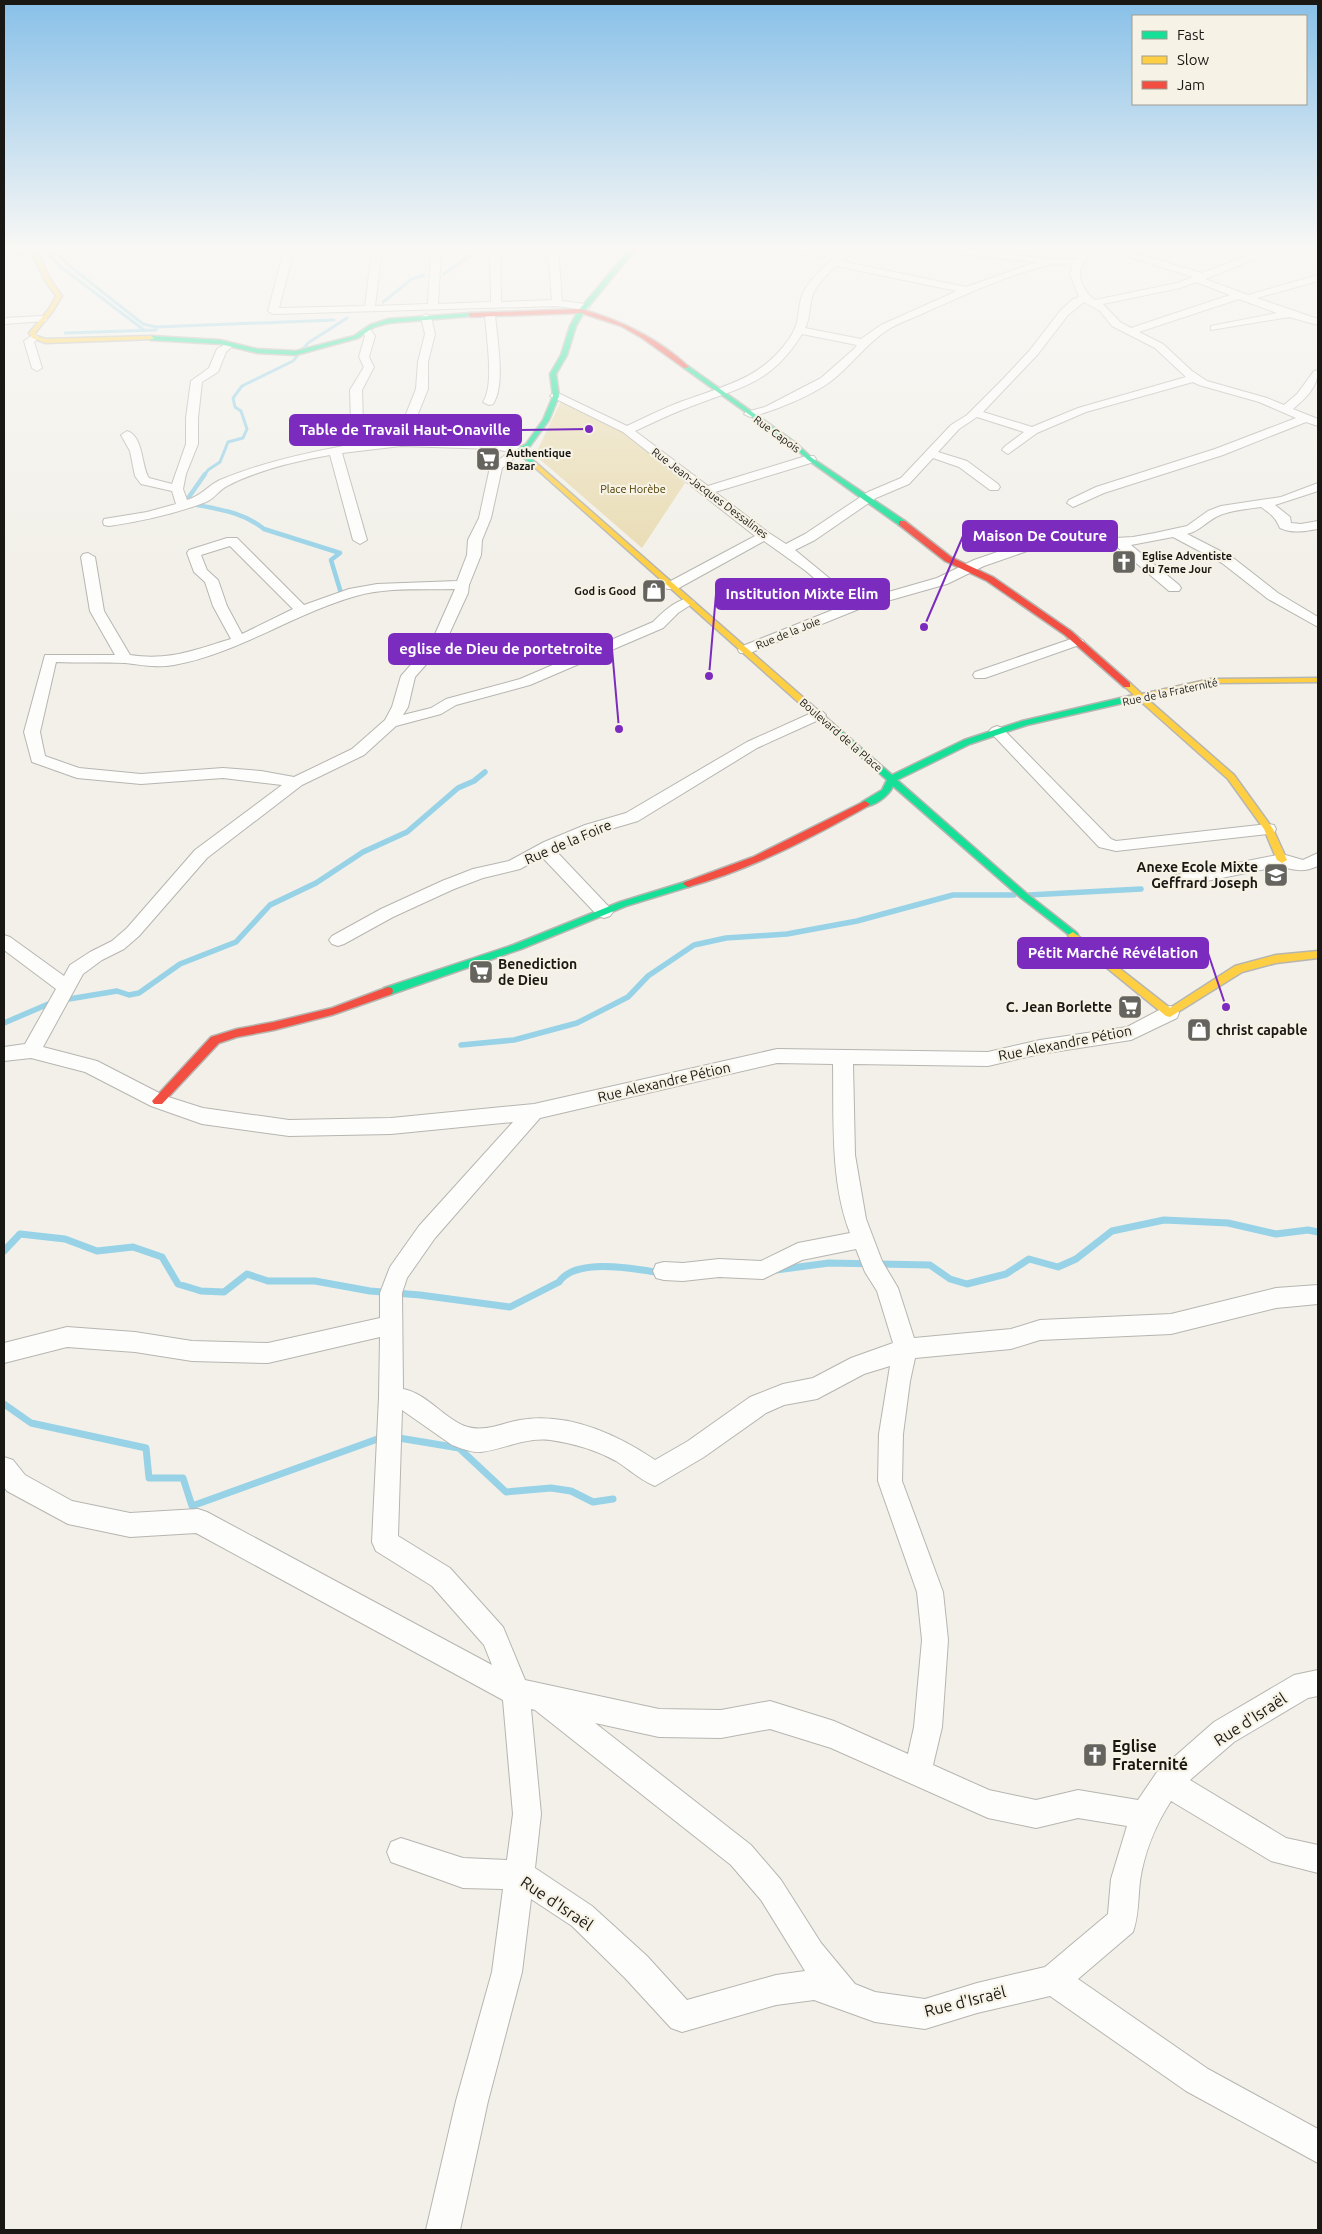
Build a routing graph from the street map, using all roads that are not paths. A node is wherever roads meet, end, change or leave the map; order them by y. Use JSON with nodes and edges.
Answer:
{"nodes":[{"id":1,"x":32,"y":354,"type":"edge"},
{"id":2,"x":220,"y":354,"type":"edge"},
{"id":3,"x":365,"y":354,"type":"edge"},
{"id":4,"x":425,"y":354,"type":"edge"},
{"id":5,"x":494,"y":354,"type":"edge"},
{"id":6,"x":564,"y":354,"type":"edge"},
{"id":7,"x":668,"y":354,"type":"edge"},
{"id":8,"x":781,"y":354,"type":"edge"},
{"id":9,"x":855,"y":354,"type":"edge"},
{"id":10,"x":1031,"y":354,"type":"edge"},
{"id":11,"x":1168,"y":354,"type":"edge"},
{"id":12,"x":37,"y":368,"type":"dead end"},
{"id":13,"x":1318,"y":373,"type":"edge"},
{"id":14,"x":1194,"y":378,"type":"junction"},
{"id":15,"x":722,"y":394,"type":"junction"},
{"id":16,"x":556,"y":396,"type":"junction"},
{"id":17,"x":488,"y":402,"type":"dead end"},
{"id":18,"x":1286,"y":409,"type":"junction"},
{"id":19,"x":975,"y":413,"type":"junction"},
{"id":20,"x":750,"y":414,"type":"junction"},
{"id":21,"x":1306,"y":418,"type":"junction"},
{"id":22,"x":1318,"y":423,"type":"edge"},
{"id":23,"x":627,"y":430,"type":"junction"},
{"id":24,"x":1032,"y":432,"type":"junction"},
{"id":25,"x":127,"y":435,"type":"dead end"},
{"id":26,"x":402,"y":442,"type":"junction"},
{"id":27,"x":361,"y":446,"type":"junction"},
{"id":28,"x":518,"y":450,"type":"junction"},
{"id":29,"x":1008,"y":450,"type":"dead end"},
{"id":30,"x":336,"y":451,"type":"junction"},
{"id":31,"x":932,"y":454,"type":"junction"},
{"id":32,"x":810,"y":459,"type":"junction"},
{"id":33,"x":994,"y":486,"type":"dead end"},
{"id":34,"x":1318,"y":487,"type":"edge"},
{"id":35,"x":177,"y":489,"type":"junction"},
{"id":36,"x":705,"y":491,"type":"junction"},
{"id":37,"x":867,"y":500,"type":"junction"},
{"id":38,"x":1073,"y":503,"type":"dead end"},
{"id":39,"x":1265,"y":504,"type":"junction"},
{"id":40,"x":183,"y":506,"type":"junction"},
{"id":41,"x":109,"y":522,"type":"dead end"},
{"id":42,"x":1318,"y":525,"type":"edge"},
{"id":43,"x":1176,"y":533,"type":"junction"},
{"id":44,"x":764,"y":536,"type":"junction"},
{"id":45,"x":360,"y":540,"type":"dead end"},
{"id":46,"x":1118,"y":541,"type":"junction"},
{"id":47,"x":786,"y":549,"type":"junction"},
{"id":48,"x":88,"y":557,"type":"dead end"},
{"id":49,"x":967,"y":568,"type":"junction"},
{"id":50,"x":462,"y":585,"type":"junction"},
{"id":51,"x":672,"y":586,"type":"junction"},
{"id":52,"x":1174,"y":588,"type":"dead end"},
{"id":53,"x":688,"y":602,"type":"junction"},
{"id":54,"x":854,"y":606,"type":"junction"},
{"id":55,"x":302,"y":610,"type":"junction"},
{"id":56,"x":1318,"y":623,"type":"edge"},
{"id":57,"x":239,"y":641,"type":"junction"},
{"id":58,"x":1077,"y":641,"type":"junction"},
{"id":59,"x":744,"y":650,"type":"junction"},
{"id":60,"x":125,"y":659,"type":"junction"},
{"id":61,"x":980,"y":675,"type":"dead end"},
{"id":62,"x":1318,"y":680,"type":"edge"},
{"id":63,"x":1138,"y":697,"type":"junction"},
{"id":64,"x":818,"y":715,"type":"junction"},
{"id":65,"x":391,"y":723,"type":"junction"},
{"id":66,"x":996,"y":731,"type":"junction"},
{"id":67,"x":892,"y":779,"type":"junction"},
{"id":68,"x":296,"y":782,"type":"junction"},
{"id":69,"x":1268,"y":829,"type":"junction"},
{"id":70,"x":544,"y":849,"type":"junction"},
{"id":71,"x":1318,"y":858,"type":"edge"},
{"id":72,"x":1282,"y":860,"type":"junction"},
{"id":73,"x":1177,"y":881,"type":"dead end"},
{"id":74,"x":604,"y":912,"type":"junction"},
{"id":75,"x":338,"y":940,"type":"dead end"},
{"id":76,"x":4,"y":941,"type":"edge"},
{"id":77,"x":1318,"y":955,"type":"edge"},
{"id":78,"x":66,"y":987,"type":"junction"},
{"id":79,"x":1170,"y":1013,"type":"junction"},
{"id":80,"x":13,"y":1056,"type":"edge"},
{"id":81,"x":843,"y":1057,"type":"junction"},
{"id":82,"x":158,"y":1101,"type":"junction"},
{"id":83,"x":534,"y":1112,"type":"junction"},
{"id":84,"x":863,"y":1239,"type":"junction"},
{"id":85,"x":664,"y":1271,"type":"dead end"},
{"id":86,"x":1318,"y":1294,"type":"edge"},
{"id":87,"x":391,"y":1325,"type":"junction"},
{"id":88,"x":906,"y":1348,"type":"junction"},
{"id":89,"x":4,"y":1353,"type":"edge"},
{"id":90,"x":391,"y":1397,"type":"junction"},
{"id":91,"x":4,"y":1468,"type":"edge"},
{"id":92,"x":1318,"y":1683,"type":"edge"},
{"id":93,"x":529,"y":1695,"type":"junction"},
{"id":94,"x":918,"y":1772,"type":"junction"},
{"id":95,"x":1167,"y":1782,"type":"junction"},
{"id":96,"x":1145,"y":1815,"type":"junction"},
{"id":97,"x":401,"y":1852,"type":"dead end"},
{"id":98,"x":1318,"y":1859,"type":"edge"},
{"id":99,"x":520,"y":1875,"type":"junction"},
{"id":100,"x":1053,"y":1980,"type":"junction"},
{"id":101,"x":845,"y":1996,"type":"junction"},
{"id":102,"x":1318,"y":2147,"type":"edge"},
{"id":103,"x":443,"y":2230,"type":"edge"}],
"edges":[{"from":1,"to":12,"type":"street"},
{"from":2,"to":35,"type":"street"},
{"from":3,"to":27,"type":"street"},
{"from":4,"to":26,"type":"street"},
{"from":5,"to":17,"type":"street"},
{"from":6,"to":16,"type":"street"},
{"from":7,"to":15,"type":"street","name":"Rue Capois"},
{"from":8,"to":15,"type":"street"},
{"from":9,"to":20,"type":"street"},
{"from":10,"to":19,"type":"street"},
{"from":11,"to":14,"type":"street"},
{"from":13,"to":18,"type":"street"},
{"from":14,"to":18,"type":"street"},
{"from":14,"to":24,"type":"street"},
{"from":15,"to":20,"type":"street","name":"Rue Capois"},
{"from":15,"to":23,"type":"street"},
{"from":16,"to":23,"type":"street","name":"Rue Jean-Jacques Dessalines"},
{"from":16,"to":28,"type":"street"},
{"from":18,"to":21,"type":"street"},
{"from":19,"to":24,"type":"street"},
{"from":19,"to":31,"type":"street"},
{"from":20,"to":32,"type":"street","name":"Rue Capois"},
{"from":21,"to":22,"type":"street"},
{"from":21,"to":38,"type":"street"},
{"from":23,"to":36,"type":"street","name":"Rue Jean-Jacques Dessalines"},
{"from":24,"to":29,"type":"street"},
{"from":25,"to":35,"type":"street"},
{"from":26,"to":27,"type":"street"},
{"from":26,"to":28,"type":"street"},
{"from":27,"to":30,"type":"street"},
{"from":28,"to":50,"type":"street"},
{"from":28,"to":51,"type":"street","name":"Boulevard de la Place"},
{"from":30,"to":40,"type":"street"},
{"from":30,"to":45,"type":"street"},
{"from":31,"to":33,"type":"street"},
{"from":31,"to":37,"type":"street"},
{"from":32,"to":36,"type":"street"},
{"from":32,"to":37,"type":"street","name":"Rue Capois"},
{"from":34,"to":39,"type":"street","name":"Rue de la Joie"},
{"from":35,"to":40,"type":"street"},
{"from":36,"to":44,"type":"street","name":"Rue Jean-Jacques Dessalines"},
{"from":37,"to":47,"type":"street"},
{"from":37,"to":49,"type":"street","name":"Rue Capois"},
{"from":39,"to":42,"type":"street"},
{"from":39,"to":43,"type":"street","name":"Rue de la Joie"},
{"from":40,"to":41,"type":"street"},
{"from":43,"to":46,"type":"street","name":"Rue de la Joie"},
{"from":43,"to":56,"type":"street"},
{"from":44,"to":47,"type":"street","name":"Rue Jean-Jacques Dessalines"},
{"from":44,"to":51,"type":"street"},
{"from":46,"to":49,"type":"street","name":"Rue de la Joie"},
{"from":46,"to":52,"type":"street"},
{"from":47,"to":54,"type":"street","name":"Rue Jean-Jacques Dessalines"},
{"from":48,"to":60,"type":"street"},
{"from":49,"to":54,"type":"street","name":"Rue de la Joie"},
{"from":49,"to":58,"type":"street","name":"Rue Capois"},
{"from":50,"to":55,"type":"street"},
{"from":50,"to":65,"type":"street"},
{"from":51,"to":53,"type":"street","name":"Boulevard de la Place"},
{"from":53,"to":59,"type":"street","name":"Boulevard de la Place"},
{"from":53,"to":65,"type":"street"},
{"from":54,"to":59,"type":"street","name":"Rue de la Joie"},
{"from":55,"to":57,"type":"street"},
{"from":55,"to":57,"type":"street"},
{"from":57,"to":60,"type":"street"},
{"from":58,"to":61,"type":"street"},
{"from":58,"to":63,"type":"street","name":"Rue Capois"},
{"from":59,"to":64,"type":"street","name":"Boulevard de la Place"},
{"from":60,"to":68,"type":"street"},
{"from":62,"to":63,"type":"street","name":"Rue de la Fraternité"},
{"from":63,"to":66,"type":"street","name":"Rue de la Fraternité"},
{"from":63,"to":69,"type":"street","name":"Rue Capois"},
{"from":64,"to":67,"type":"street","name":"Boulevard de la Place"},
{"from":64,"to":70,"type":"street","name":"Rue de la Foire"},
{"from":65,"to":68,"type":"street"},
{"from":66,"to":67,"type":"street","name":"Rue de la Fraternité"},
{"from":66,"to":69,"type":"street"},
{"from":67,"to":74,"type":"street"},
{"from":67,"to":79,"type":"street","name":"Boulevard de la Place"},
{"from":68,"to":78,"type":"street"},
{"from":69,"to":72,"type":"street","name":"Rue Capois"},
{"from":70,"to":74,"type":"street"},
{"from":70,"to":75,"type":"street","name":"Rue de la Foire"},
{"from":71,"to":72,"type":"street"},
{"from":72,"to":73,"type":"street"},
{"from":74,"to":82,"type":"street"},
{"from":76,"to":78,"type":"street"},
{"from":77,"to":79,"type":"street","name":"Rue Alexandre Pétion"},
{"from":78,"to":80,"type":"street"},
{"from":79,"to":81,"type":"street","name":"Rue Alexandre Pétion"},
{"from":80,"to":82,"type":"street","name":"Rue Alexandre Pétion"},
{"from":81,"to":83,"type":"street","name":"Rue Alexandre Pétion"},
{"from":81,"to":84,"type":"street"},
{"from":82,"to":83,"type":"street","name":"Rue Alexandre Pétion"},
{"from":83,"to":87,"type":"street"},
{"from":84,"to":85,"type":"street"},
{"from":84,"to":88,"type":"street"},
{"from":86,"to":88,"type":"street"},
{"from":87,"to":89,"type":"street"},
{"from":87,"to":90,"type":"street"},
{"from":88,"to":90,"type":"street"},
{"from":88,"to":94,"type":"street"},
{"from":90,"to":93,"type":"street"},
{"from":91,"to":93,"type":"street"},
{"from":92,"to":95,"type":"street","name":"Rue d'Israël"},
{"from":93,"to":94,"type":"street"},
{"from":93,"to":99,"type":"street"},
{"from":93,"to":101,"type":"street"},
{"from":94,"to":96,"type":"street"},
{"from":95,"to":96,"type":"street","name":"Rue d'Israël"},
{"from":95,"to":98,"type":"street"},
{"from":96,"to":100,"type":"street","name":"Rue d'Israël"},
{"from":97,"to":99,"type":"street","name":"Rue d'Israël"},
{"from":99,"to":101,"type":"street","name":"Rue d'Israël"},
{"from":99,"to":103,"type":"street"},
{"from":100,"to":101,"type":"street","name":"Rue d'Israël"},
{"from":100,"to":102,"type":"street"}]}
